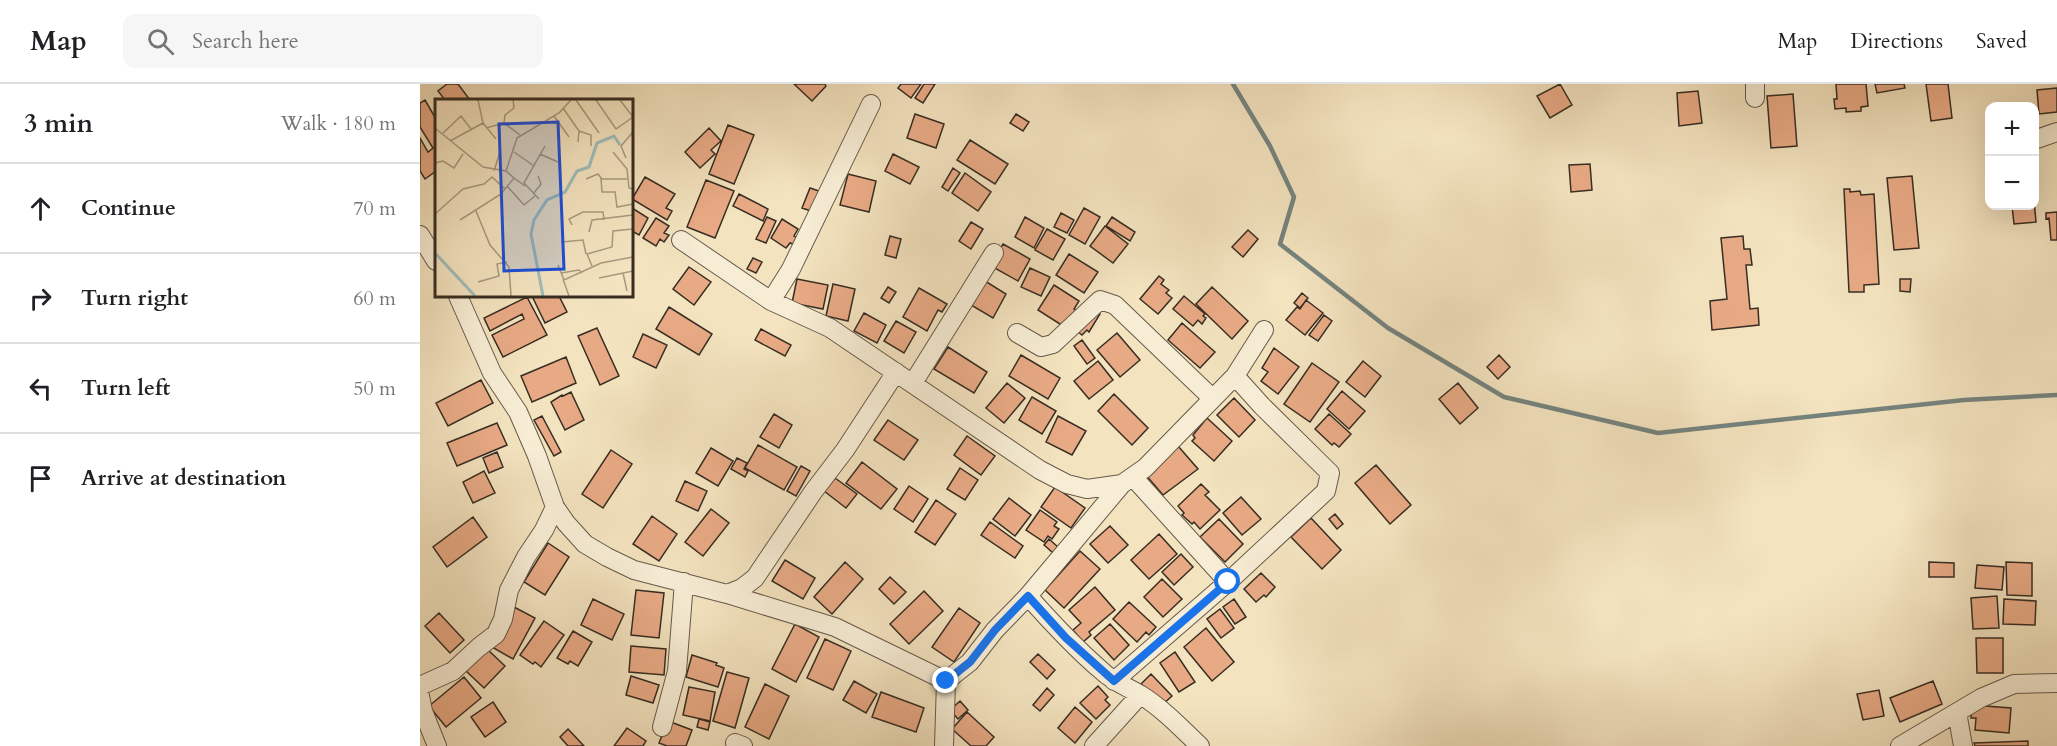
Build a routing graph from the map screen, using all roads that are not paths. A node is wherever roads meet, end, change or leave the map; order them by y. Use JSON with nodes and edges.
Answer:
{"nodes":[{"id":1,"x":871,"y":104,"type":"dead end"},
{"id":2,"x":2057,"y":132,"type":"edge"},
{"id":3,"x":2039,"y":138,"type":"edge"},
{"id":4,"x":420,"y":235,"type":"edge"},
{"id":5,"x":681,"y":240,"type":"dead end"},
{"id":6,"x":994,"y":253,"type":"dead end"},
{"id":7,"x":435,"y":259,"type":"edge"},
{"id":8,"x":458,"y":297,"type":"edge"},
{"id":9,"x":771,"y":301,"type":"junction"},
{"id":10,"x":1264,"y":330,"type":"dead end"},
{"id":11,"x":1017,"y":333,"type":"dead end"},
{"id":12,"x":896,"y":372,"type":"junction"},
{"id":13,"x":1235,"y":376,"type":"junction"},
{"id":14,"x":913,"y":383,"type":"junction"},
{"id":15,"x":1212,"y":398,"type":"junction"},
{"id":16,"x":1128,"y":480,"type":"junction"},
{"id":17,"x":555,"y":507,"type":"junction"},
{"id":18,"x":684,"y":582,"type":"junction"},
{"id":19,"x":1228,"y":582,"type":"junction"},
{"id":20,"x":727,"y":594,"type":"junction"},
{"id":21,"x":1028,"y":596,"type":"junction"},
{"id":22,"x":946,"y":681,"type":"junction"},
{"id":23,"x":1114,"y":681,"type":"junction"},
{"id":24,"x":2057,"y":683,"type":"edge"},
{"id":25,"x":420,"y":686,"type":"edge"},
{"id":26,"x":1140,"y":695,"type":"junction"},
{"id":27,"x":420,"y":696,"type":"edge"},
{"id":28,"x":1957,"y":712,"type":"junction"},
{"id":29,"x":662,"y":728,"type":"dead end"},
{"id":30,"x":437,"y":746,"type":"edge"},
{"id":31,"x":944,"y":746,"type":"edge"},
{"id":32,"x":1094,"y":746,"type":"edge"},
{"id":33,"x":1200,"y":746,"type":"edge"},
{"id":34,"x":1900,"y":746,"type":"edge"},
{"id":35,"x":1963,"y":746,"type":"edge"}],
"edges":[{"from":1,"to":9,"type":"street"},
{"from":2,"to":3,"type":"street"},
{"from":4,"to":7,"type":"street"},
{"from":5,"to":9,"type":"street"},
{"from":6,"to":14,"type":"street"},
{"from":8,"to":17,"type":"street"},
{"from":9,"to":12,"type":"street"},
{"from":10,"to":13,"type":"street"},
{"from":11,"to":15,"type":"street"},
{"from":12,"to":14,"type":"street"},
{"from":12,"to":20,"type":"street"},
{"from":13,"to":15,"type":"street"},
{"from":13,"to":19,"type":"street"},
{"from":14,"to":16,"type":"street"},
{"from":15,"to":16,"type":"street"},
{"from":16,"to":19,"type":"street"},
{"from":16,"to":21,"type":"street"},
{"from":17,"to":18,"type":"street"},
{"from":17,"to":25,"type":"street"},
{"from":18,"to":20,"type":"street"},
{"from":18,"to":29,"type":"street"},
{"from":19,"to":23,"type":"street"},
{"from":20,"to":22,"type":"street"},
{"from":21,"to":22,"type":"street"},
{"from":21,"to":23,"type":"street"},
{"from":22,"to":31,"type":"street"},
{"from":23,"to":26,"type":"street"},
{"from":24,"to":28,"type":"street"},
{"from":26,"to":32,"type":"street"},
{"from":26,"to":33,"type":"street"},
{"from":27,"to":30,"type":"street"},
{"from":28,"to":34,"type":"street"},
{"from":28,"to":35,"type":"street"}]}
